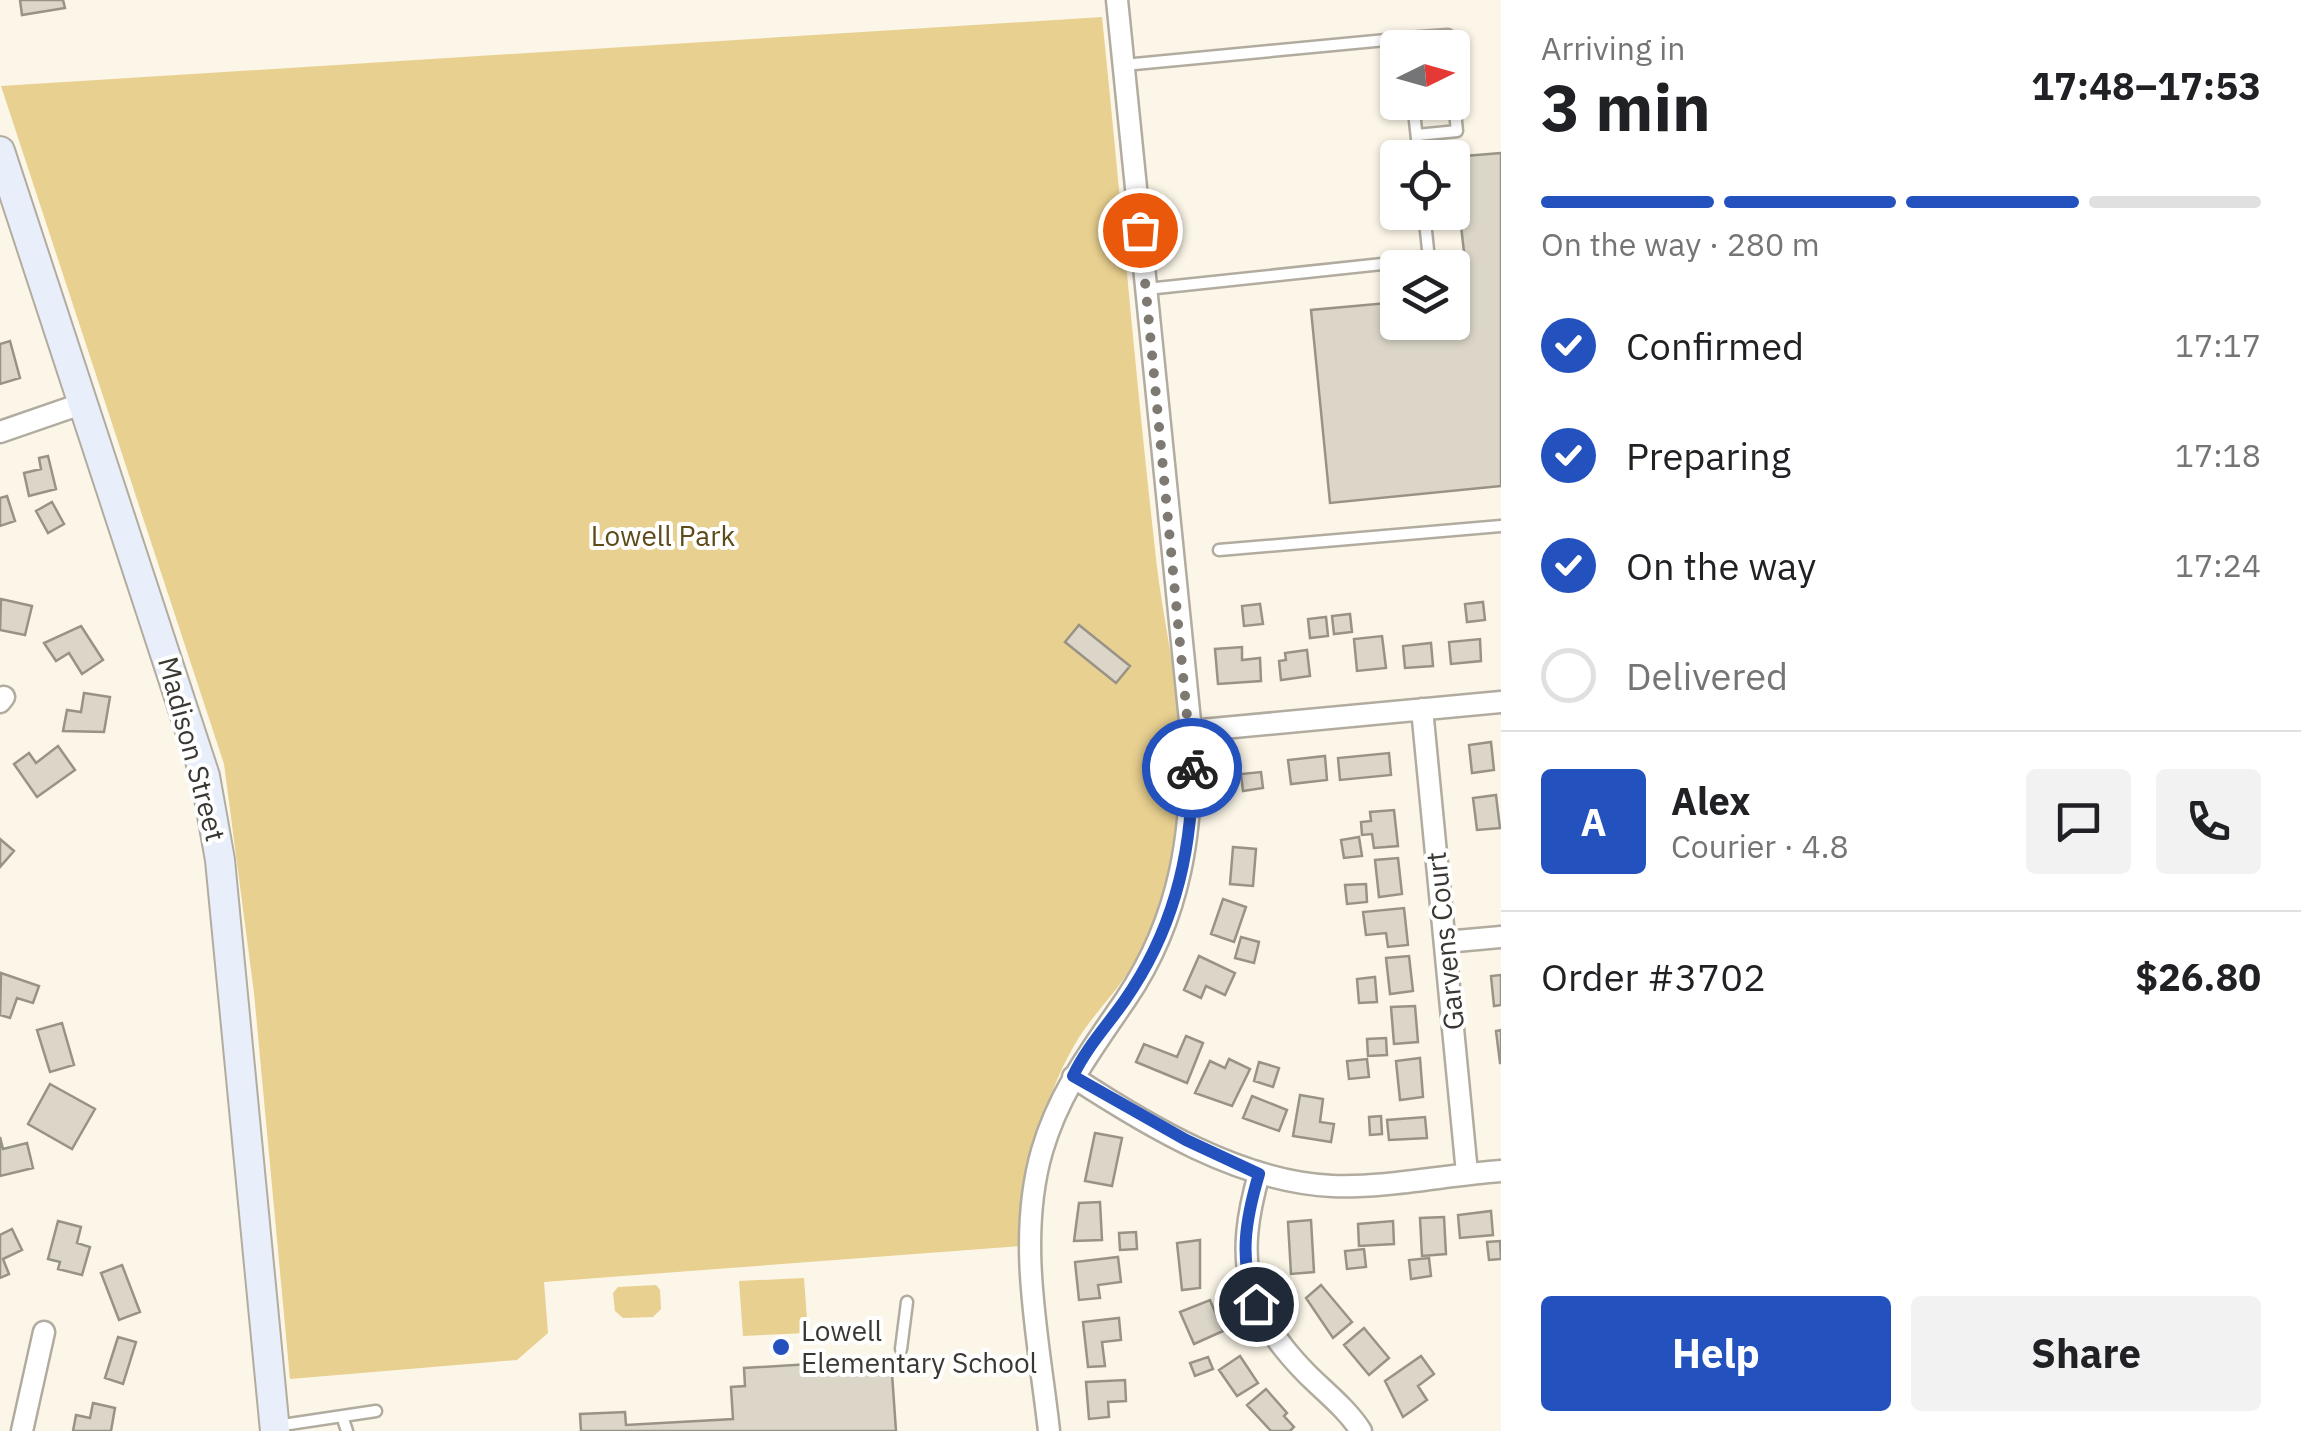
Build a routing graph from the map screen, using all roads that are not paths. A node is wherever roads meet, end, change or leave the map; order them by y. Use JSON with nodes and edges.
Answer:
{"nodes":[{"id":1,"x":1117,"y":0,"type":"edge"},
{"id":2,"x":1380,"y":45,"type":"edge"},
{"id":3,"x":1123,"y":65,"type":"junction"},
{"id":4,"x":1415,"y":120,"type":"edge"},
{"id":5,"x":1456,"y":120,"type":"edge"},
{"id":6,"x":1416,"y":136,"type":"junction"},
{"id":7,"x":1417,"y":140,"type":"edge"},
{"id":8,"x":0,"y":151,"type":"edge"},
{"id":9,"x":1426,"y":230,"type":"edge"},
{"id":10,"x":1146,"y":289,"type":"junction"},
{"id":11,"x":84,"y":403,"type":"junction"},
{"id":12,"x":0,"y":432,"type":"edge"},
{"id":13,"x":1501,"y":526,"type":"edge"},
{"id":14,"x":1218,"y":550,"type":"dead end"},
{"id":15,"x":1501,"y":702,"type":"edge"},
{"id":16,"x":1422,"y":709,"type":"junction"},
{"id":17,"x":1191,"y":731,"type":"junction"},
{"id":18,"x":1501,"y":937,"type":"edge"},
{"id":19,"x":1445,"y":942,"type":"junction"},
{"id":20,"x":1073,"y":1076,"type":"junction"},
{"id":21,"x":1501,"y":1172,"type":"edge"},
{"id":22,"x":1468,"y":1173,"type":"junction"},
{"id":23,"x":1259,"y":1174,"type":"junction"},
{"id":24,"x":907,"y":1302,"type":"dead end"},
{"id":25,"x":44,"y":1332,"type":"dead end"},
{"id":26,"x":901,"y":1349,"type":"dead end"},
{"id":27,"x":376,"y":1411,"type":"dead end"},
{"id":28,"x":342,"y":1416,"type":"junction"},
{"id":29,"x":275,"y":1428,"type":"edge"},
{"id":30,"x":22,"y":1431,"type":"edge"},
{"id":31,"x":347,"y":1431,"type":"edge"},
{"id":32,"x":1049,"y":1431,"type":"edge"},
{"id":33,"x":1361,"y":1431,"type":"edge"}],
"edges":[{"from":1,"to":3,"type":"street"},
{"from":2,"to":3,"type":"lane"},
{"from":3,"to":10,"type":"street"},
{"from":4,"to":6,"type":"lane"},
{"from":5,"to":6,"type":"lane"},
{"from":6,"to":7,"type":"lane"},
{"from":8,"to":11,"type":"street","name":"Madison Street"},
{"from":9,"to":10,"type":"lane"},
{"from":10,"to":17,"type":"street"},
{"from":11,"to":12,"type":"street"},
{"from":11,"to":29,"type":"street","name":"Madison Street"},
{"from":13,"to":14,"type":"lane"},
{"from":15,"to":16,"type":"street"},
{"from":16,"to":17,"type":"street"},
{"from":16,"to":19,"type":"street","name":"Garvens Court"},
{"from":17,"to":20,"type":"street"},
{"from":18,"to":19,"type":"street"},
{"from":19,"to":22,"type":"street","name":"Garvens Court"},
{"from":20,"to":23,"type":"street"},
{"from":20,"to":32,"type":"street"},
{"from":21,"to":22,"type":"street"},
{"from":22,"to":23,"type":"street"},
{"from":23,"to":33,"type":"street"},
{"from":24,"to":26,"type":"lane"},
{"from":25,"to":30,"type":"street"},
{"from":27,"to":28,"type":"lane"},
{"from":28,"to":29,"type":"lane"},
{"from":28,"to":31,"type":"lane"}]}
